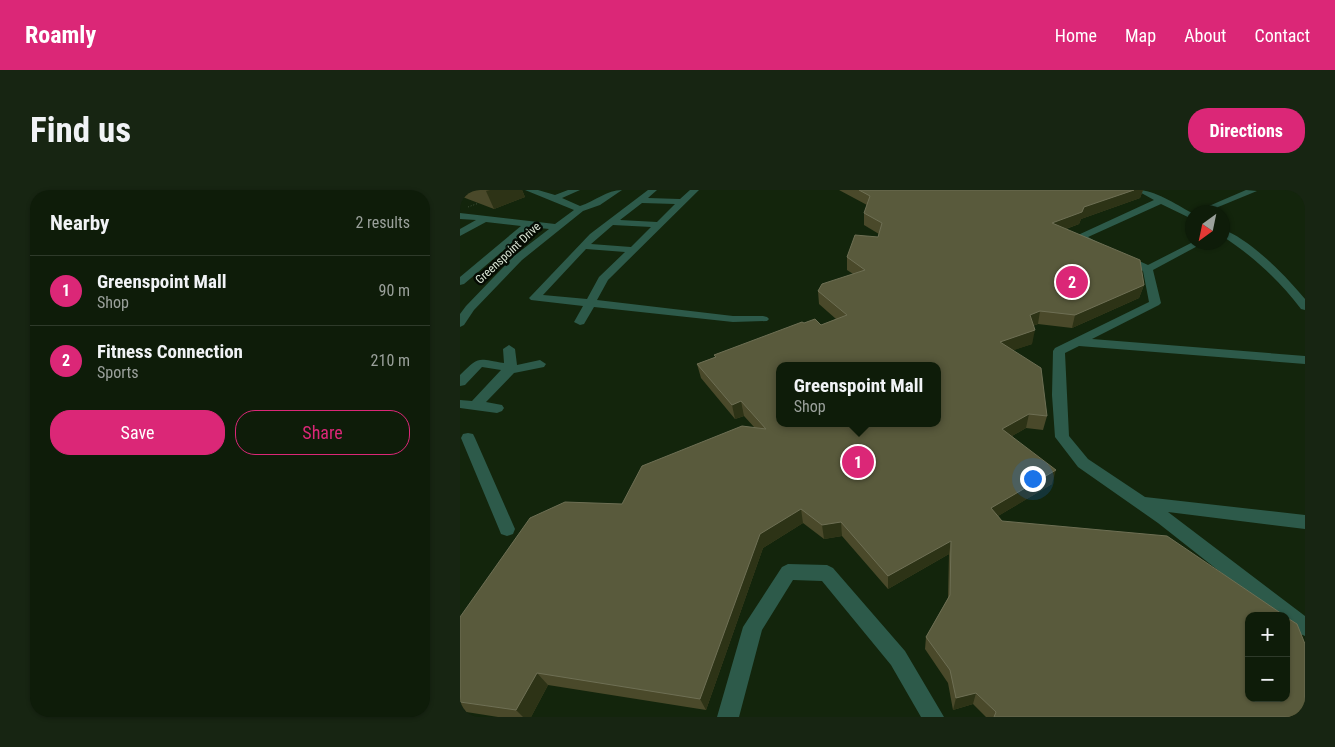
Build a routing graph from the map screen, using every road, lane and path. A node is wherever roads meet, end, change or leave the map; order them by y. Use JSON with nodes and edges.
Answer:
{"nodes":[{"id":1,"x":529,"y":190,"type":"edge"},
{"id":2,"x":576,"y":190,"type":"edge"},
{"id":3,"x":605,"y":190,"type":"edge"},
{"id":4,"x":618,"y":190,"type":"edge"},
{"id":5,"x":653,"y":190,"type":"edge"},
{"id":6,"x":695,"y":190,"type":"edge"},
{"id":7,"x":1140,"y":190,"type":"edge"},
{"id":8,"x":1250,"y":190,"type":"edge"},
{"id":9,"x":555,"y":198,"type":"junction"},
{"id":10,"x":640,"y":200,"type":"junction"},
{"id":11,"x":1162,"y":200,"type":"junction"},
{"id":12,"x":682,"y":202,"type":"junction"},
{"id":13,"x":1219,"y":205,"type":"edge"},
{"id":14,"x":580,"y":209,"type":"junction"},
{"id":15,"x":1185,"y":211,"type":"edge"},
{"id":16,"x":460,"y":216,"type":"edge"},
{"id":17,"x":484,"y":220,"type":"junction"},
{"id":18,"x":612,"y":222,"type":"junction"},
{"id":19,"x":529,"y":224,"type":"junction"},
{"id":20,"x":659,"y":225,"type":"junction"},
{"id":21,"x":555,"y":227,"type":"junction"},
{"id":22,"x":462,"y":233,"type":"edge"},
{"id":23,"x":1230,"y":238,"type":"edge"},
{"id":24,"x":584,"y":246,"type":"junction"},
{"id":25,"x":633,"y":250,"type":"junction"},
{"id":26,"x":1185,"y":250,"type":"edge"},
{"id":27,"x":460,"y":269,"type":"edge"},
{"id":28,"x":1148,"y":269,"type":"junction"},
{"id":29,"x":473,"y":270,"type":"junction"},
{"id":30,"x":505,"y":270,"type":"junction"},
{"id":31,"x":460,"y":282,"type":"edge"},
{"id":32,"x":592,"y":303,"type":"junction"},
{"id":33,"x":1305,"y":307,"type":"edge"},
{"id":34,"x":763,"y":319,"type":"dead end"},
{"id":35,"x":580,"y":322,"type":"dead end"},
{"id":36,"x":460,"y":323,"type":"edge"},
{"id":37,"x":1078,"y":342,"type":"junction"},
{"id":38,"x":509,"y":348,"type":"dead end"},
{"id":39,"x":1305,"y":360,"type":"edge"},
{"id":40,"x":540,"y":364,"type":"dead end"},
{"id":41,"x":511,"y":368,"type":"junction"},
{"id":42,"x":460,"y":382,"type":"edge"},
{"id":43,"x":460,"y":404,"type":"edge"},
{"id":44,"x":475,"y":406,"type":"junction"},
{"id":45,"x":497,"y":408,"type":"dead end"},
{"id":46,"x":468,"y":438,"type":"dead end"},
{"id":47,"x":1142,"y":502,"type":"junction"},
{"id":48,"x":1305,"y":522,"type":"edge"},
{"id":49,"x":507,"y":529,"type":"dead end"},
{"id":50,"x":1305,"y":627,"type":"edge"},
{"id":51,"x":728,"y":717,"type":"edge"},
{"id":52,"x":933,"y":717,"type":"edge"}],
"edges":[{"from":1,"to":9,"type":"street"},
{"from":2,"to":9,"type":"street"},
{"from":3,"to":14,"type":"street","name":"Greenspoint Drive"},
{"from":4,"to":14,"type":"street","name":"Greenspoint Drive"},
{"from":5,"to":10,"type":"street"},
{"from":6,"to":12,"type":"street"},
{"from":7,"to":11,"type":"street"},
{"from":8,"to":13,"type":"street"},
{"from":9,"to":14,"type":"street"},
{"from":10,"to":12,"type":"street"},
{"from":10,"to":18,"type":"street"},
{"from":11,"to":15,"type":"street"},
{"from":11,"to":28,"type":"street"},
{"from":12,"to":20,"type":"street"},
{"from":14,"to":21,"type":"street","name":"Greenspoint Drive"},
{"from":16,"to":17,"type":"street"},
{"from":17,"to":19,"type":"street"},
{"from":17,"to":22,"type":"street"},
{"from":18,"to":20,"type":"street"},
{"from":18,"to":24,"type":"street"},
{"from":19,"to":21,"type":"street"},
{"from":19,"to":29,"type":"street"},
{"from":20,"to":25,"type":"street"},
{"from":21,"to":30,"type":"street","name":"Greenspoint Drive"},
{"from":23,"to":33,"type":"street"},
{"from":24,"to":25,"type":"street"},
{"from":24,"to":32,"type":"street"},
{"from":25,"to":32,"type":"street"},
{"from":26,"to":28,"type":"street"},
{"from":27,"to":29,"type":"street"},
{"from":28,"to":37,"type":"street"},
{"from":29,"to":30,"type":"street"},
{"from":29,"to":31,"type":"street"},
{"from":30,"to":36,"type":"street","name":"Greenspoint Drive"},
{"from":32,"to":34,"type":"street"},
{"from":32,"to":35,"type":"street"},
{"from":37,"to":39,"type":"street"},
{"from":37,"to":47,"type":"street"},
{"from":38,"to":41,"type":"street"},
{"from":40,"to":41,"type":"street"},
{"from":41,"to":42,"type":"street"},
{"from":41,"to":44,"type":"street"},
{"from":43,"to":44,"type":"street"},
{"from":44,"to":45,"type":"street"},
{"from":46,"to":49,"type":"street"},
{"from":47,"to":48,"type":"street"},
{"from":47,"to":50,"type":"street"},
{"from":51,"to":52,"type":"street"}]}
